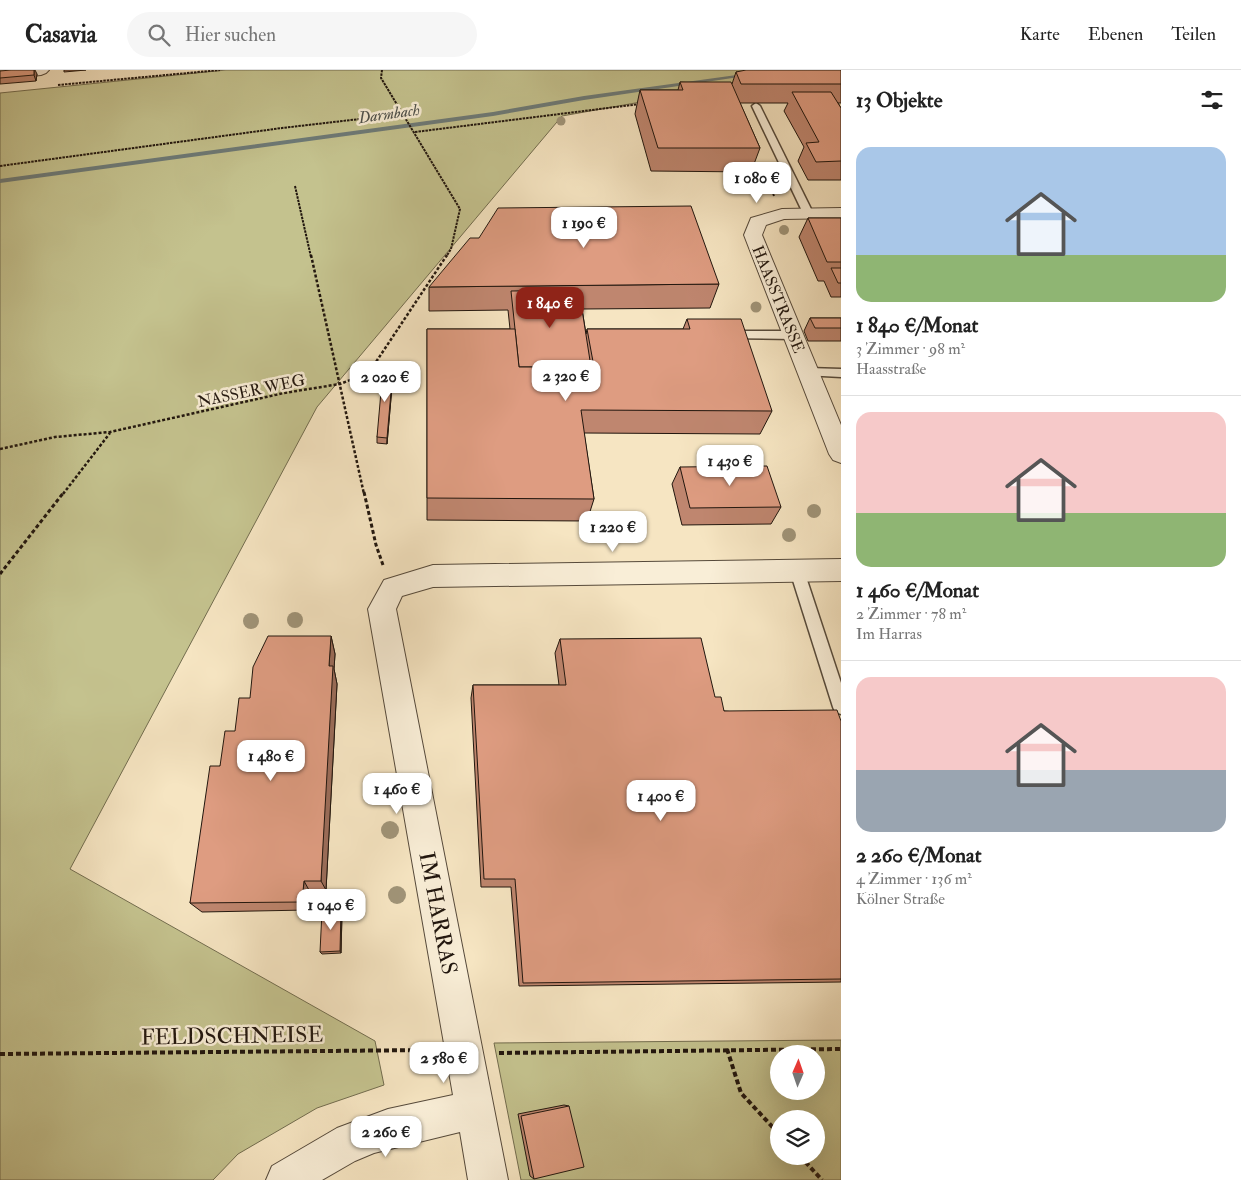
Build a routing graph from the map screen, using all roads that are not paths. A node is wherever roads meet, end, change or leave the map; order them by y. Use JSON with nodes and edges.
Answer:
{"nodes":[{"id":1,"x":41,"y":70,"type":"edge"},
{"id":2,"x":0,"y":74,"type":"edge"},
{"id":3,"x":756,"y":106,"type":"edge"},
{"id":4,"x":808,"y":213,"type":"junction"},
{"id":5,"x":841,"y":213,"type":"edge"},
{"id":6,"x":713,"y":334,"type":"edge"},
{"id":7,"x":793,"y":336,"type":"junction"},
{"id":8,"x":808,"y":372,"type":"junction"},
{"id":9,"x":841,"y":373,"type":"edge"},
{"id":10,"x":841,"y":454,"type":"edge"},
{"id":11,"x":841,"y":570,"type":"edge"},
{"id":12,"x":797,"y":571,"type":"junction"},
{"id":13,"x":841,"y":707,"type":"edge"},
{"id":14,"x":475,"y":1110,"type":"junction"},
{"id":15,"x":286,"y":1180,"type":"edge"},
{"id":16,"x":488,"y":1180,"type":"edge"}],
"edges":[{"from":1,"to":2,"type":"street"},
{"from":3,"to":4,"type":"lane"},
{"from":4,"to":5,"type":"street","name":"HAASSTRASSE"},
{"from":4,"to":7,"type":"street","name":"HAASSTRASSE"},
{"from":6,"to":7,"type":"lane"},
{"from":7,"to":8,"type":"street","name":"HAASSTRASSE"},
{"from":8,"to":9,"type":"lane"},
{"from":8,"to":10,"type":"street","name":"HAASSTRASSE"},
{"from":11,"to":12,"type":"street"},
{"from":12,"to":13,"type":"lane"},
{"from":12,"to":14,"type":"street","name":"IM HARRAS"},
{"from":14,"to":15,"type":"street"},
{"from":14,"to":16,"type":"street","name":"IM HARRAS"}]}
